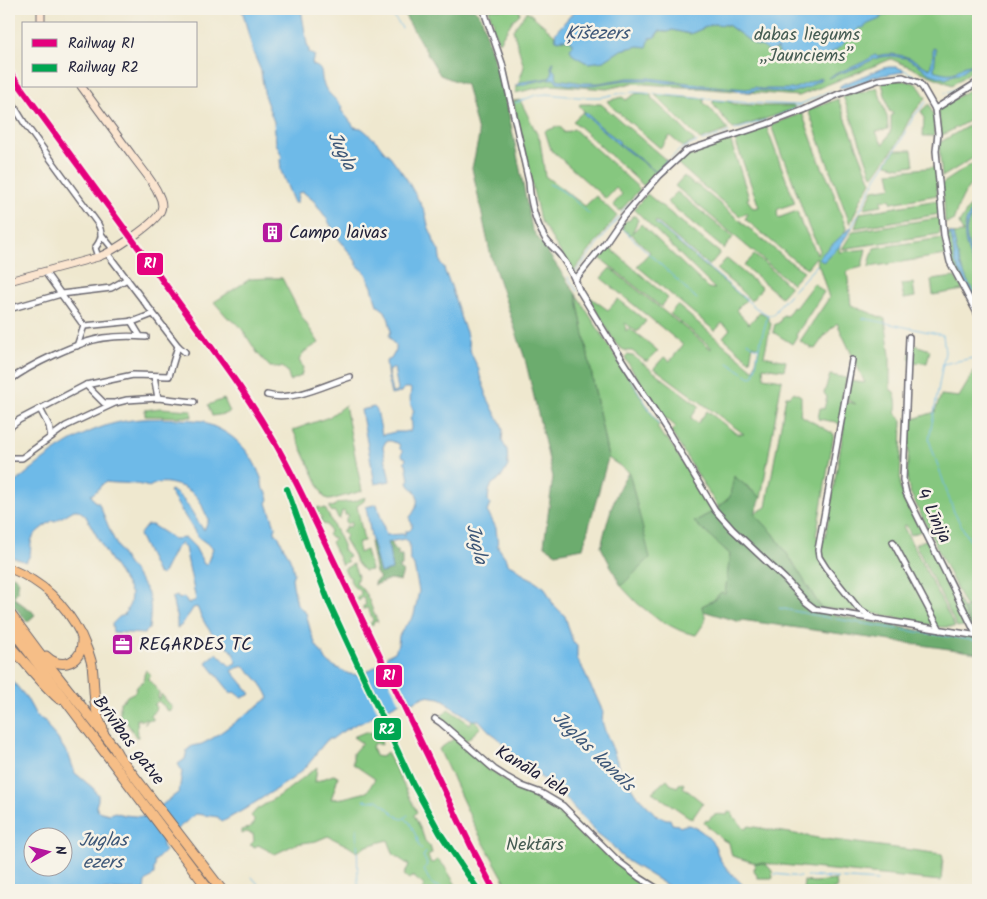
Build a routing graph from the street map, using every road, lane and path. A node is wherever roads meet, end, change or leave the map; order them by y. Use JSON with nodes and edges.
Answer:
{"nodes":[{"id":1,"x":41,"y":9,"type":"edge"},
{"id":2,"x":484,"y":9,"type":"edge"},
{"id":3,"x":41,"y":22,"type":"edge"},
{"id":4,"x":978,"y":82,"type":"edge"},
{"id":5,"x":82,"y":88,"type":"edge"},
{"id":6,"x":9,"y":98,"type":"edge"},
{"id":7,"x":935,"y":109,"type":"junction"},
{"id":8,"x":102,"y":234,"type":"junction"},
{"id":9,"x":110,"y":251,"type":"junction"},
{"id":10,"x":98,"y":257,"type":"junction"},
{"id":11,"x":45,"y":272,"type":"junction"},
{"id":12,"x":127,"y":279,"type":"junction"},
{"id":13,"x":576,"y":280,"type":"junction"},
{"id":14,"x":9,"y":281,"type":"edge"},
{"id":15,"x":61,"y":294,"type":"junction"},
{"id":16,"x":9,"y":308,"type":"edge"},
{"id":17,"x":153,"y":314,"type":"junction"},
{"id":18,"x":978,"y":315,"type":"edge"},
{"id":19,"x":131,"y":321,"type":"junction"},
{"id":20,"x":84,"y":326,"type":"junction"},
{"id":21,"x":909,"y":337,"type":"dead end"},
{"id":22,"x":77,"y":346,"type":"junction"},
{"id":23,"x":178,"y":346,"type":"junction"},
{"id":24,"x":185,"y":352,"type":"dead end"},
{"id":25,"x":852,"y":360,"type":"dead end"},
{"id":26,"x":9,"y":372,"type":"edge"},
{"id":27,"x":154,"y":376,"type":"junction"},
{"id":28,"x":350,"y":377,"type":"dead end"},
{"id":29,"x":11,"y":379,"type":"edge"},
{"id":30,"x":86,"y":385,"type":"junction"},
{"id":31,"x":267,"y":395,"type":"dead end"},
{"id":32,"x":158,"y":398,"type":"junction"},
{"id":33,"x":194,"y":402,"type":"dead end"},
{"id":34,"x":116,"y":403,"type":"junction"},
{"id":35,"x":40,"y":409,"type":"junction"},
{"id":36,"x":49,"y":426,"type":"junction"},
{"id":37,"x":9,"y":428,"type":"edge"},
{"id":38,"x":62,"y":428,"type":"junction"},
{"id":39,"x":51,"y":437,"type":"junction"},
{"id":40,"x":9,"y":458,"type":"edge"},
{"id":41,"x":893,"y":542,"type":"dead end"},
{"id":42,"x":9,"y":568,"type":"edge"},
{"id":43,"x":9,"y":612,"type":"edge"},
{"id":44,"x":874,"y":619,"type":"junction"},
{"id":45,"x":9,"y":626,"type":"edge"},
{"id":46,"x":940,"y":630,"type":"junction"},
{"id":47,"x":81,"y":634,"type":"junction"},
{"id":48,"x":978,"y":636,"type":"edge"},
{"id":49,"x":31,"y":641,"type":"junction"},
{"id":50,"x":9,"y":645,"type":"edge"},
{"id":51,"x":72,"y":710,"type":"junction"},
{"id":52,"x":435,"y":720,"type":"dead end"},
{"id":53,"x":113,"y":746,"type":"junction"},
{"id":54,"x":153,"y":808,"type":"junction"},
{"id":55,"x":173,"y":833,"type":"junction"},
{"id":56,"x":209,"y":890,"type":"edge"},
{"id":57,"x":222,"y":890,"type":"edge"},
{"id":58,"x":659,"y":890,"type":"edge"}],
"edges":[{"from":1,"to":3,"type":"street"},
{"from":2,"to":13,"type":"street"},
{"from":4,"to":7,"type":"street"},
{"from":5,"to":9,"type":"street"},
{"from":6,"to":8,"type":"street"},
{"from":7,"to":13,"type":"street"},
{"from":7,"to":18,"type":"street"},
{"from":8,"to":9,"type":"street"},
{"from":8,"to":10,"type":"street"},
{"from":9,"to":10,"type":"street"},
{"from":9,"to":12,"type":"street"},
{"from":10,"to":11,"type":"street"},
{"from":11,"to":14,"type":"street"},
{"from":11,"to":15,"type":"street"},
{"from":12,"to":15,"type":"street"},
{"from":12,"to":17,"type":"street"},
{"from":13,"to":44,"type":"street"},
{"from":15,"to":16,"type":"street"},
{"from":15,"to":20,"type":"street"},
{"from":17,"to":19,"type":"street"},
{"from":17,"to":23,"type":"street"},
{"from":19,"to":20,"type":"street"},
{"from":19,"to":22,"type":"street"},
{"from":20,"to":22,"type":"street"},
{"from":21,"to":48,"type":"street","name":"4 Līnija"},
{"from":22,"to":29,"type":"street"},
{"from":23,"to":24,"type":"street"},
{"from":23,"to":27,"type":"street"},
{"from":25,"to":44,"type":"street"},
{"from":26,"to":29,"type":"street"},
{"from":27,"to":30,"type":"street"},
{"from":27,"to":32,"type":"street"},
{"from":28,"to":31,"type":"street"},
{"from":30,"to":34,"type":"street"},
{"from":30,"to":35,"type":"street"},
{"from":32,"to":33,"type":"street"},
{"from":32,"to":34,"type":"street"},
{"from":34,"to":38,"type":"street"},
{"from":35,"to":36,"type":"street"},
{"from":35,"to":37,"type":"street"},
{"from":36,"to":38,"type":"street"},
{"from":36,"to":39,"type":"street"},
{"from":38,"to":39,"type":"street"},
{"from":39,"to":40,"type":"street"},
{"from":41,"to":46,"type":"street"},
{"from":42,"to":47,"type":"main road"},
{"from":43,"to":49,"type":"highway","name":"Brīvības gatve"},
{"from":44,"to":46,"type":"street"},
{"from":45,"to":51,"type":"highway","name":"Brīvības gatve"},
{"from":46,"to":48,"type":"street"},
{"from":47,"to":49,"type":"highway"},
{"from":47,"to":53,"type":"highway"},
{"from":49,"to":53,"type":"highway","name":"Brīvības gatve"},
{"from":50,"to":51,"type":"highway"},
{"from":51,"to":54,"type":"highway","name":"Brīvības gatve"},
{"from":52,"to":58,"type":"street","name":"Kanāla iela"},
{"from":53,"to":54,"type":"highway","name":"Brīvības gatve"},
{"from":54,"to":55,"type":"highway","name":"Brīvības gatve"},
{"from":55,"to":56,"type":"highway","name":"Brīvības gatve"},
{"from":55,"to":57,"type":"highway","name":"Brīvības gatve"}]}
